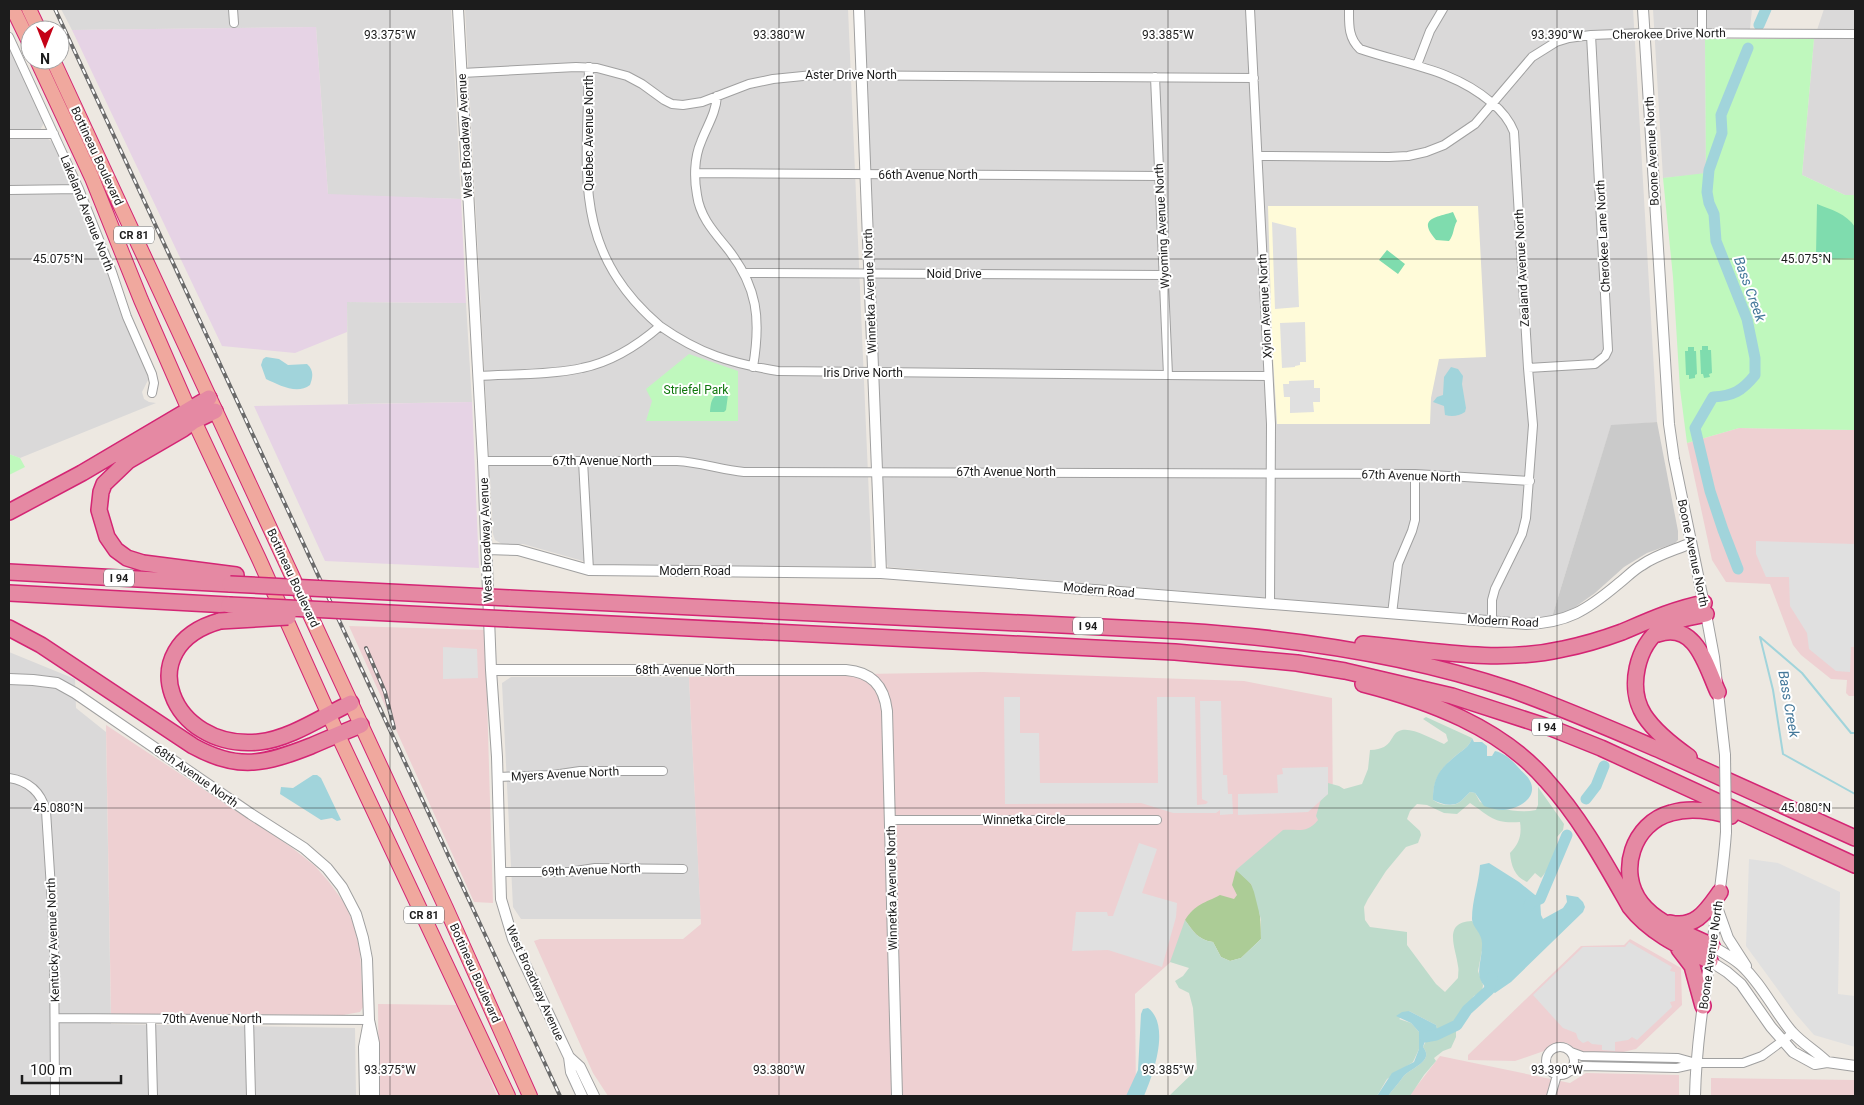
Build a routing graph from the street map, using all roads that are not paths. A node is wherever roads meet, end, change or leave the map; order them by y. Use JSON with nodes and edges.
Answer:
{"nodes":[{"id":1,"x":13,"y":9,"type":"edge"},
{"id":2,"x":233,"y":9,"type":"edge"},
{"id":3,"x":458,"y":9,"type":"edge"},
{"id":4,"x":859,"y":9,"type":"edge"},
{"id":5,"x":1250,"y":9,"type":"edge"},
{"id":6,"x":1349,"y":9,"type":"edge"},
{"id":7,"x":1443,"y":9,"type":"edge"},
{"id":8,"x":1643,"y":9,"type":"edge"},
{"id":9,"x":1702,"y":9,"type":"edge"},
{"id":10,"x":20,"y":23,"type":"edge"},
{"id":11,"x":234,"y":23,"type":"dead end"},
{"id":12,"x":1645,"y":32,"type":"junction"},
{"id":13,"x":1702,"y":33,"type":"junction"},
{"id":14,"x":1855,"y":34,"type":"edge"},
{"id":15,"x":1591,"y":35,"type":"junction"},
{"id":16,"x":9,"y":37,"type":"edge"},
{"id":17,"x":1417,"y":65,"type":"junction"},
{"id":18,"x":589,"y":67,"type":"junction"},
{"id":19,"x":43,"y":70,"type":"edge"},
{"id":20,"x":58,"y":70,"type":"edge"},
{"id":21,"x":462,"y":73,"type":"junction"},
{"id":22,"x":862,"y":75,"type":"junction"},
{"id":23,"x":1155,"y":77,"type":"junction"},
{"id":24,"x":1254,"y":78,"type":"junction"},
{"id":25,"x":717,"y":96,"type":"junction"},
{"id":26,"x":1493,"y":104,"type":"junction"},
{"id":27,"x":9,"y":134,"type":"edge"},
{"id":28,"x":54,"y":134,"type":"junction"},
{"id":29,"x":1258,"y":156,"type":"junction"},
{"id":30,"x":696,"y":173,"type":"junction"},
{"id":31,"x":866,"y":174,"type":"junction"},
{"id":32,"x":1160,"y":176,"type":"junction"},
{"id":33,"x":79,"y":189,"type":"junction"},
{"id":34,"x":9,"y":190,"type":"edge"},
{"id":35,"x":744,"y":273,"type":"junction"},
{"id":36,"x":870,"y":273,"type":"junction"},
{"id":37,"x":1164,"y":275,"type":"junction"},
{"id":38,"x":660,"y":326,"type":"junction"},
{"id":39,"x":753,"y":367,"type":"junction"},
{"id":40,"x":1528,"y":368,"type":"junction"},
{"id":41,"x":874,"y":373,"type":"junction"},
{"id":42,"x":1168,"y":375,"type":"junction"},
{"id":43,"x":478,"y":376,"type":"junction"},
{"id":44,"x":1268,"y":376,"type":"junction"},
{"id":45,"x":152,"y":393,"type":"dead end"},
{"id":46,"x":212,"y":404,"type":"junction"},
{"id":47,"x":191,"y":415,"type":"junction"},
{"id":48,"x":163,"y":426,"type":"junction"},
{"id":49,"x":483,"y":461,"type":"junction"},
{"id":50,"x":583,"y":461,"type":"junction"},
{"id":51,"x":877,"y":472,"type":"junction"},
{"id":52,"x":1270,"y":474,"type":"junction"},
{"id":53,"x":1415,"y":474,"type":"junction"},
{"id":54,"x":1530,"y":481,"type":"junction"},
{"id":55,"x":9,"y":502,"type":"edge"},
{"id":56,"x":9,"y":512,"type":"edge"},
{"id":57,"x":1691,"y":543,"type":"junction"},
{"id":58,"x":487,"y":549,"type":"junction"},
{"id":59,"x":589,"y":570,"type":"junction"},
{"id":60,"x":9,"y":572,"type":"edge"},
{"id":61,"x":881,"y":573,"type":"junction"},
{"id":62,"x":233,"y":580,"type":"junction"},
{"id":63,"x":9,"y":593,"type":"edge"},
{"id":64,"x":1270,"y":604,"type":"junction"},
{"id":65,"x":1705,"y":609,"type":"junction"},
{"id":66,"x":1392,"y":614,"type":"junction"},
{"id":67,"x":444,"y":616,"type":"junction"},
{"id":68,"x":1492,"y":622,"type":"junction"},
{"id":69,"x":9,"y":628,"type":"edge"},
{"id":70,"x":1210,"y":632,"type":"junction"},
{"id":71,"x":1652,"y":637,"type":"junction"},
{"id":72,"x":1297,"y":663,"type":"junction"},
{"id":73,"x":491,"y":670,"type":"junction"},
{"id":74,"x":9,"y":680,"type":"edge"},
{"id":75,"x":876,"y":682,"type":"joint"},
{"id":76,"x":1718,"y":692,"type":"junction"},
{"id":77,"x":351,"y":704,"type":"junction"},
{"id":78,"x":329,"y":713,"type":"junction"},
{"id":79,"x":361,"y":725,"type":"junction"},
{"id":80,"x":338,"y":735,"type":"junction"},
{"id":81,"x":663,"y":772,"type":"dead end"},
{"id":82,"x":498,"y":776,"type":"junction"},
{"id":83,"x":9,"y":778,"type":"edge"},
{"id":84,"x":1726,"y":780,"type":"junction"},
{"id":85,"x":891,"y":820,"type":"junction"},
{"id":86,"x":1157,"y":820,"type":"dead end"},
{"id":87,"x":1855,"y":838,"type":"edge"},
{"id":88,"x":1808,"y":843,"type":"junction"},
{"id":89,"x":1855,"y":865,"type":"edge"},
{"id":90,"x":683,"y":869,"type":"dead end"},
{"id":91,"x":500,"y":872,"type":"junction"},
{"id":92,"x":1720,"y":892,"type":"junction"},
{"id":93,"x":1718,"y":909,"type":"junction"},
{"id":94,"x":1658,"y":918,"type":"junction"},
{"id":95,"x":1669,"y":939,"type":"junction"},
{"id":96,"x":1711,"y":954,"type":"junction"},
{"id":97,"x":1750,"y":974,"type":"junction"},
{"id":98,"x":1703,"y":1006,"type":"junction"},
{"id":99,"x":55,"y":1018,"type":"junction"},
{"id":100,"x":151,"y":1019,"type":"junction"},
{"id":101,"x":249,"y":1019,"type":"junction"},
{"id":102,"x":369,"y":1020,"type":"junction"},
{"id":103,"x":1793,"y":1033,"type":"junction"},
{"id":104,"x":1782,"y":1042,"type":"junction"},
{"id":105,"x":1571,"y":1052,"type":"junction"},
{"id":106,"x":569,"y":1057,"type":"junction"},
{"id":107,"x":1827,"y":1062,"type":"junction"},
{"id":108,"x":1696,"y":1063,"type":"junction"},
{"id":109,"x":1855,"y":1066,"type":"edge"},
{"id":110,"x":1571,"y":1071,"type":"junction"},
{"id":111,"x":1557,"y":1075,"type":"junction"},
{"id":112,"x":55,"y":1096,"type":"edge"},
{"id":113,"x":153,"y":1096,"type":"edge"},
{"id":114,"x":252,"y":1096,"type":"edge"},
{"id":115,"x":365,"y":1096,"type":"edge"},
{"id":116,"x":374,"y":1096,"type":"edge"},
{"id":117,"x":508,"y":1096,"type":"edge"},
{"id":118,"x":530,"y":1096,"type":"edge"},
{"id":119,"x":582,"y":1096,"type":"edge"},
{"id":120,"x":594,"y":1096,"type":"edge"},
{"id":121,"x":897,"y":1096,"type":"edge"},
{"id":122,"x":1551,"y":1096,"type":"edge"},
{"id":123,"x":1694,"y":1096,"type":"edge"}],
"edges":[{"from":1,"to":10,"type":"highway"},
{"from":2,"to":11,"type":"street"},
{"from":3,"to":21,"type":"street","name":"West Broadway Avenue"},
{"from":4,"to":22,"type":"street","name":"Winnetka Avenue North"},
{"from":5,"to":24,"type":"street","name":"Xylon Avenue North"},
{"from":6,"to":17,"type":"street","name":"Zealand Avenue North"},
{"from":7,"to":17,"type":"street"},
{"from":8,"to":12,"type":"street","name":"Boone Avenue North"},
{"from":9,"to":13,"type":"street"},
{"from":12,"to":13,"type":"street","name":"Cherokee Drive North"},
{"from":12,"to":15,"type":"street","name":"Cherokee Drive North"},
{"from":12,"to":57,"type":"street","name":"Boone Avenue North"},
{"from":13,"to":14,"type":"street","name":"Cherokee Drive North"},
{"from":15,"to":26,"type":"street","name":"Cherokee Drive North"},
{"from":15,"to":40,"type":"street","name":"Cherokee Lane North"},
{"from":16,"to":28,"type":"street","name":"Lakeland Avenue North"},
{"from":17,"to":26,"type":"street","name":"Zealand Avenue North"},
{"from":18,"to":21,"type":"street","name":"Aster Drive North"},
{"from":18,"to":25,"type":"street","name":"Aster Drive North"},
{"from":18,"to":38,"type":"street","name":"Quebec Avenue North"},
{"from":19,"to":47,"type":"highway","name":"Bottineau Boulevard","number":"CR 81"},
{"from":20,"to":46,"type":"highway","name":"Bottineau Boulevard","number":"CR 81"},
{"from":21,"to":43,"type":"street","name":"West Broadway Avenue"},
{"from":22,"to":23,"type":"street","name":"Aster Drive North"},
{"from":22,"to":25,"type":"street","name":"Aster Drive North"},
{"from":22,"to":31,"type":"street","name":"Winnetka Avenue North"},
{"from":23,"to":24,"type":"street","name":"Aster Drive North"},
{"from":23,"to":32,"type":"street","name":"Wyoming Avenue North"},
{"from":24,"to":29,"type":"street","name":"Xylon Avenue North"},
{"from":25,"to":30,"type":"street"},
{"from":26,"to":29,"type":"street","name":"Cherokee Drive North"},
{"from":26,"to":40,"type":"street","name":"Zealand Avenue North"},
{"from":27,"to":28,"type":"street"},
{"from":28,"to":33,"type":"street","name":"Lakeland Avenue North"},
{"from":29,"to":44,"type":"street","name":"Xylon Avenue North"},
{"from":30,"to":31,"type":"street","name":"66th Avenue North"},
{"from":30,"to":35,"type":"street"},
{"from":31,"to":32,"type":"street","name":"66th Avenue North"},
{"from":31,"to":36,"type":"street","name":"Winnetka Avenue North"},
{"from":32,"to":37,"type":"street","name":"Wyoming Avenue North"},
{"from":33,"to":34,"type":"street"},
{"from":33,"to":45,"type":"street","name":"Lakeland Avenue North"},
{"from":35,"to":36,"type":"street","name":"Noid Drive"},
{"from":35,"to":39,"type":"street"},
{"from":36,"to":37,"type":"street","name":"Noid Drive"},
{"from":36,"to":41,"type":"street","name":"Winnetka Avenue North"},
{"from":37,"to":42,"type":"street","name":"Wyoming Avenue North"},
{"from":38,"to":39,"type":"street","name":"Iris Drive North"},
{"from":38,"to":43,"type":"street"},
{"from":39,"to":41,"type":"street","name":"Iris Drive North"},
{"from":40,"to":54,"type":"street","name":"Zealand Avenue North"},
{"from":41,"to":42,"type":"street","name":"Iris Drive North"},
{"from":41,"to":51,"type":"street","name":"Winnetka Avenue North"},
{"from":42,"to":44,"type":"street","name":"Iris Drive North"},
{"from":43,"to":49,"type":"street","name":"West Broadway Avenue"},
{"from":44,"to":52,"type":"street","name":"Xylon Avenue North"},
{"from":46,"to":47,"type":"highway"},
{"from":46,"to":77,"type":"highway","name":"Bottineau Boulevard","number":"CR 81"},
{"from":47,"to":48,"type":"highway"},
{"from":47,"to":62,"type":"highway"},
{"from":47,"to":78,"type":"highway","name":"Bottineau Boulevard","number":"CR 81"},
{"from":48,"to":55,"type":"highway"},
{"from":48,"to":56,"type":"highway"},
{"from":49,"to":50,"type":"street","name":"67th Avenue North"},
{"from":49,"to":58,"type":"street","name":"West Broadway Avenue"},
{"from":50,"to":51,"type":"street","name":"67th Avenue North"},
{"from":50,"to":59,"type":"street"},
{"from":51,"to":52,"type":"street","name":"67th Avenue North"},
{"from":51,"to":61,"type":"street","name":"Winnetka Avenue North"},
{"from":52,"to":53,"type":"street","name":"67th Avenue North"},
{"from":52,"to":64,"type":"street","name":"Xylon Avenue North"},
{"from":53,"to":54,"type":"street","name":"67th Avenue North"},
{"from":53,"to":66,"type":"street"},
{"from":54,"to":68,"type":"street","name":"Zealand Avenue North"},
{"from":57,"to":65,"type":"street","name":"Boone Avenue North"},
{"from":57,"to":68,"type":"street","name":"Modern Road"},
{"from":58,"to":59,"type":"street","name":"Modern Road"},
{"from":58,"to":73,"type":"street","name":"West Broadway Avenue"},
{"from":59,"to":61,"type":"street","name":"Modern Road"},
{"from":60,"to":62,"type":"highway","number":"I 94"},
{"from":61,"to":64,"type":"street","name":"Modern Road"},
{"from":62,"to":70,"type":"highway","number":"I 94","bridge":true},
{"from":63,"to":67,"type":"highway","number":"I 94","bridge":true},
{"from":64,"to":66,"type":"street","name":"Modern Road"},
{"from":65,"to":70,"type":"highway"},
{"from":65,"to":71,"type":"highway"},
{"from":65,"to":76,"type":"street","name":"Boone Avenue North"},
{"from":66,"to":68,"type":"street","name":"Modern Road"},
{"from":67,"to":72,"type":"highway","number":"I 94","bridge":true},
{"from":67,"to":78,"type":"highway","bridge":true},
{"from":69,"to":80,"type":"highway"},
{"from":70,"to":84,"type":"highway","number":"I 94"},
{"from":71,"to":76,"type":"highway"},
{"from":71,"to":84,"type":"highway"},
{"from":72,"to":88,"type":"highway","number":"I 94"},
{"from":72,"to":95,"type":"highway"},
{"from":73,"to":75,"type":"street","name":"68th Avenue North"},
{"from":73,"to":82,"type":"street","name":"West Broadway Avenue"},
{"from":74,"to":102,"type":"street","name":"68th Avenue North"},
{"from":75,"to":85,"type":"street","name":"Winnetka Avenue North"},
{"from":76,"to":92,"type":"street","name":"Boone Avenue North","bridge":true},
{"from":77,"to":78,"type":"highway"},
{"from":77,"to":79,"type":"highway","name":"Bottineau Boulevard","number":"CR 81"},
{"from":78,"to":80,"type":"highway","name":"Bottineau Boulevard","number":"CR 81"},
{"from":79,"to":80,"type":"highway"},
{"from":79,"to":118,"type":"highway","name":"Bottineau Boulevard","number":"CR 81"},
{"from":80,"to":117,"type":"highway","name":"Bottineau Boulevard","number":"CR 81"},
{"from":81,"to":82,"type":"street","name":"Myers Avenue North"},
{"from":82,"to":91,"type":"street","name":"West Broadway Avenue"},
{"from":83,"to":99,"type":"street","name":"Kentucky Avenue North"},
{"from":84,"to":87,"type":"highway","number":"I 94"},
{"from":85,"to":86,"type":"street","name":"Winnetka Circle"},
{"from":85,"to":121,"type":"street","name":"Winnetka Avenue North"},
{"from":88,"to":89,"type":"highway","number":"I 94"},
{"from":88,"to":94,"type":"highway"},
{"from":90,"to":91,"type":"street","name":"69th Avenue North"},
{"from":91,"to":106,"type":"street","name":"West Broadway Avenue"},
{"from":92,"to":93,"type":"street","name":"Boone Avenue North"},
{"from":92,"to":94,"type":"highway"},
{"from":93,"to":96,"type":"street","name":"Boone Avenue North"},
{"from":93,"to":97,"type":"street"},
{"from":94,"to":96,"type":"highway"},
{"from":95,"to":96,"type":"highway"},
{"from":95,"to":98,"type":"highway"},
{"from":96,"to":97,"type":"street"},
{"from":96,"to":98,"type":"street","name":"Boone Avenue North"},
{"from":96,"to":104,"type":"street"},
{"from":97,"to":103,"type":"street"},
{"from":98,"to":108,"type":"street","name":"Boone Avenue North"},
{"from":99,"to":100,"type":"street","name":"70th Avenue North"},
{"from":99,"to":112,"type":"street","name":"Kentucky Avenue North"},
{"from":100,"to":101,"type":"street","name":"70th Avenue North"},
{"from":100,"to":113,"type":"street"},
{"from":101,"to":102,"type":"street","name":"70th Avenue North"},
{"from":101,"to":114,"type":"street"},
{"from":102,"to":115,"type":"street"},
{"from":102,"to":116,"type":"street"},
{"from":103,"to":104,"type":"street"},
{"from":103,"to":107,"type":"street"},
{"from":104,"to":107,"type":"street"},
{"from":104,"to":108,"type":"street"},
{"from":105,"to":108,"type":"street"},
{"from":105,"to":110,"type":"street"},
{"from":105,"to":111,"type":"street"},
{"from":106,"to":119,"type":"street","name":"West Broadway Avenue"},
{"from":106,"to":120,"type":"street","name":"West Broadway Avenue"},
{"from":107,"to":109,"type":"street"},
{"from":108,"to":110,"type":"street"},
{"from":108,"to":123,"type":"street","name":"Boone Avenue North"},
{"from":110,"to":111,"type":"street"},
{"from":111,"to":122,"type":"street"}]}
